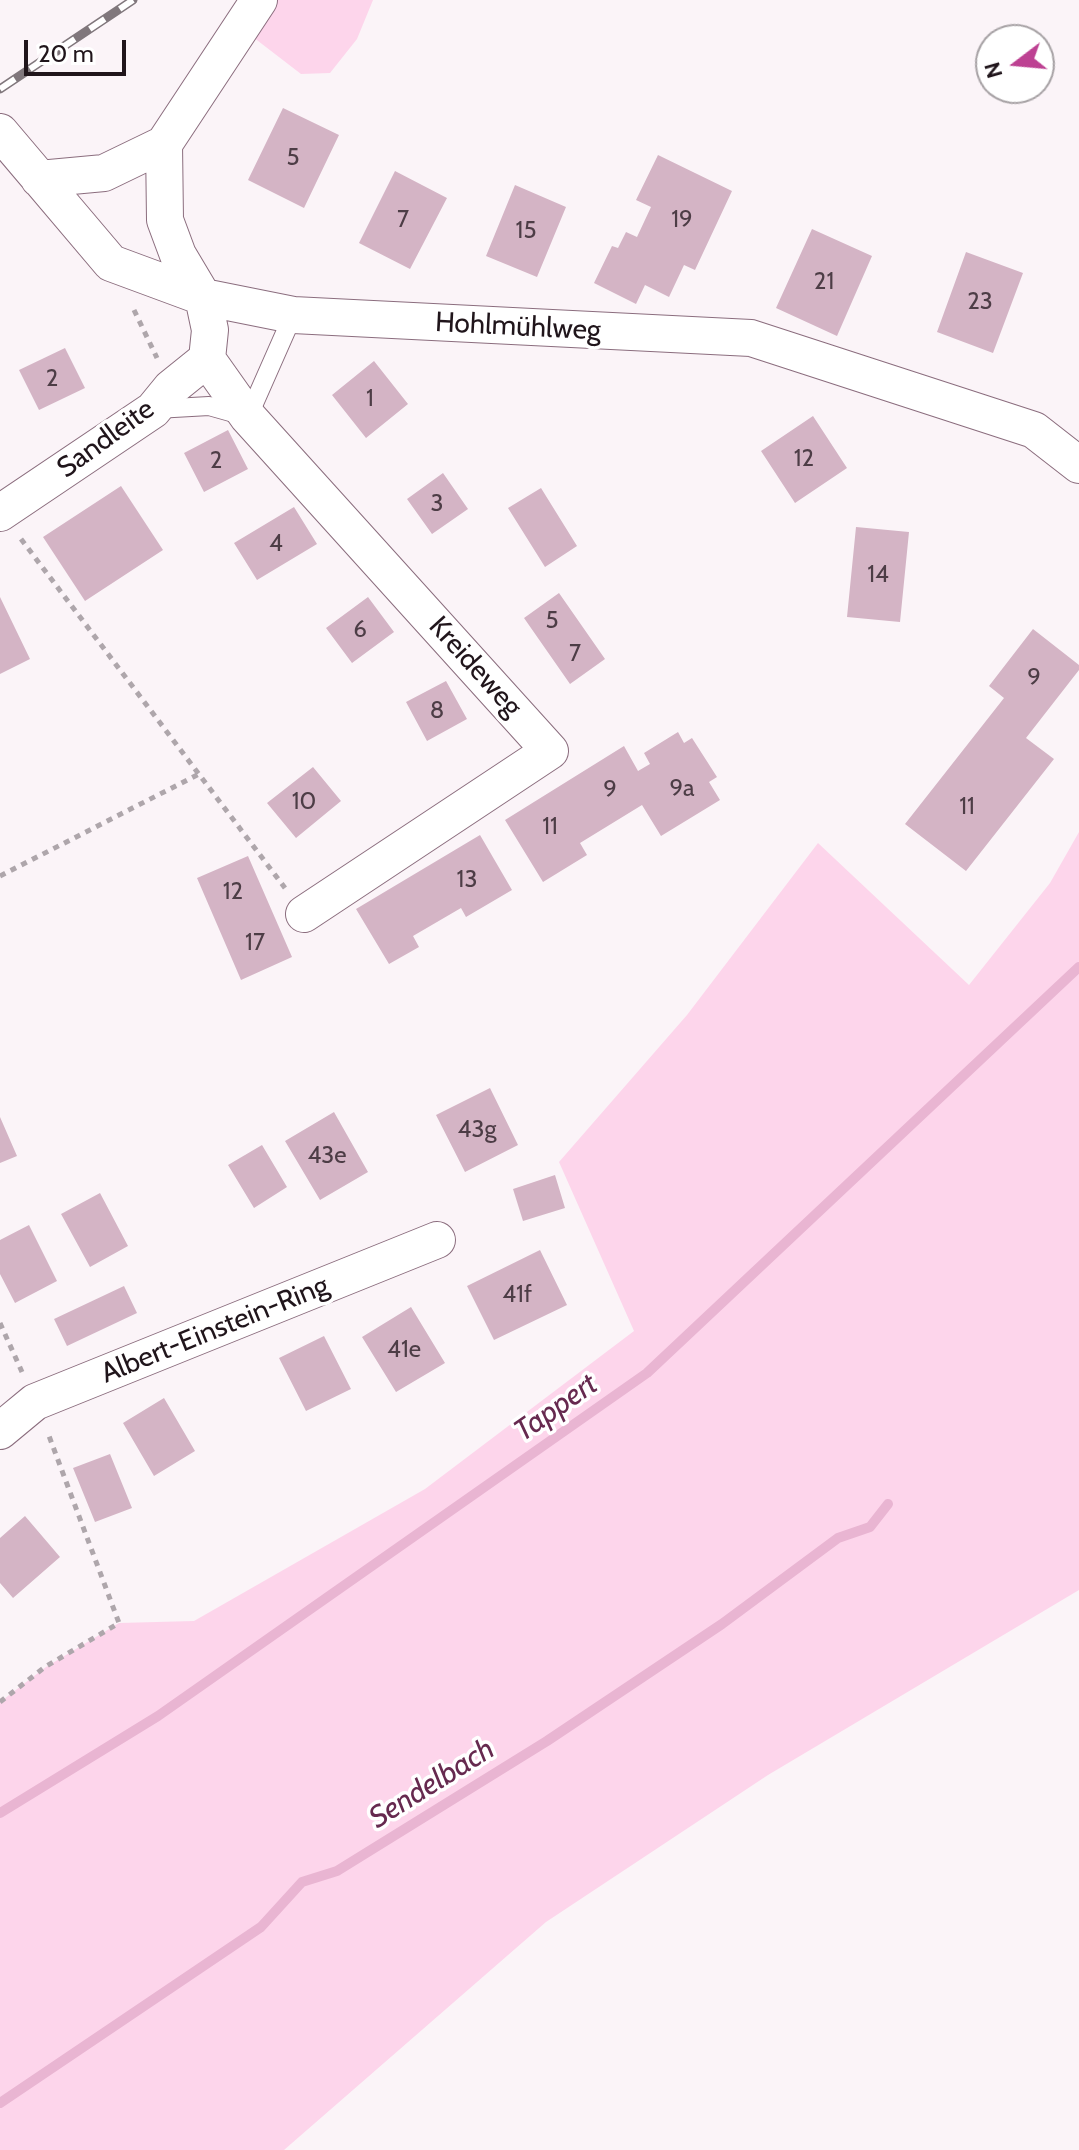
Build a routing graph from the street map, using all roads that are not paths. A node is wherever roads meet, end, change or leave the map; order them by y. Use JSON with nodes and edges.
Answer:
{"nodes":[{"id":1,"x":259,"y":0,"type":"edge"},
{"id":2,"x":0,"y":132,"type":"edge"},
{"id":3,"x":164,"y":144,"type":"junction"},
{"id":4,"x":39,"y":179,"type":"junction"},
{"id":5,"x":203,"y":297,"type":"junction"},
{"id":6,"x":293,"y":315,"type":"junction"},
{"id":7,"x":207,"y":359,"type":"junction"},
{"id":8,"x":162,"y":399,"type":"junction"},
{"id":9,"x":248,"y":417,"type":"junction"},
{"id":10,"x":1079,"y":465,"type":"edge"},
{"id":11,"x":0,"y":513,"type":"edge"},
{"id":12,"x":304,"y":914,"type":"road end"},
{"id":13,"x":437,"y":1240,"type":"dead end"},
{"id":14,"x":0,"y":1431,"type":"edge"}],
"edges":[{"from":1,"to":3,"type":"street"},
{"from":2,"to":4,"type":"street","name":"Hohlmühlweg"},
{"from":3,"to":4,"type":"street"},
{"from":3,"to":5,"type":"street"},
{"from":4,"to":5,"type":"street","name":"Hohlmühlweg"},
{"from":5,"to":6,"type":"street","name":"Hohlmühlweg"},
{"from":5,"to":7,"type":"street"},
{"from":6,"to":9,"type":"lane"},
{"from":6,"to":10,"type":"street","name":"Hohlmühlweg"},
{"from":7,"to":8,"type":"street","name":"Sandleite"},
{"from":7,"to":9,"type":"street","name":"Kreideweg"},
{"from":8,"to":9,"type":"lane"},
{"from":8,"to":11,"type":"street","name":"Sandleite"},
{"from":9,"to":12,"type":"street","name":"Kreideweg"},
{"from":13,"to":14,"type":"street","name":"Albert-Einstein-Ring"}]}
